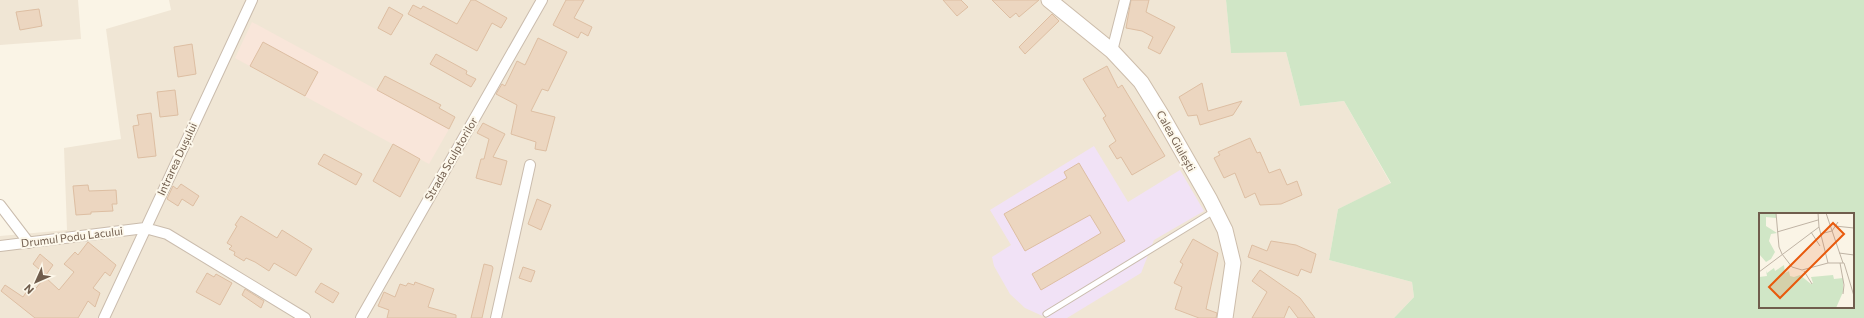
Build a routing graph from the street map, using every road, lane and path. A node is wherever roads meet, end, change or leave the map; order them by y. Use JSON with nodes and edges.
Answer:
{"nodes":[{"id":1,"x":252,"y":0,"type":"edge"},
{"id":2,"x":542,"y":0,"type":"edge"},
{"id":3,"x":1050,"y":0,"type":"edge"},
{"id":4,"x":1125,"y":0,"type":"edge"},
{"id":5,"x":1112,"y":51,"type":"junction"},
{"id":6,"x":530,"y":165,"type":"dead end"},
{"id":7,"x":0,"y":205,"type":"edge"},
{"id":8,"x":1215,"y":211,"type":"junction"},
{"id":9,"x":145,"y":228,"type":"junction"},
{"id":10,"x":29,"y":243,"type":"junction"},
{"id":11,"x":0,"y":246,"type":"edge"},
{"id":12,"x":1046,"y":314,"type":"dead end"},
{"id":13,"x":104,"y":318,"type":"edge"},
{"id":14,"x":305,"y":318,"type":"edge"},
{"id":15,"x":361,"y":318,"type":"edge"},
{"id":16,"x":496,"y":318,"type":"edge"},
{"id":17,"x":1225,"y":318,"type":"edge"}],
"edges":[{"from":1,"to":9,"type":"street","name":"Intrarea Dușului"},
{"from":2,"to":15,"type":"street","name":"Strada Sculptorilor"},
{"from":3,"to":5,"type":"main road","name":"Calea Giulești"},
{"from":4,"to":5,"type":"street"},
{"from":5,"to":8,"type":"main road","name":"Calea Giulești"},
{"from":6,"to":16,"type":"street"},
{"from":7,"to":10,"type":"street"},
{"from":8,"to":12,"type":"lane"},
{"from":8,"to":17,"type":"main road","name":"Calea Giulești"},
{"from":9,"to":10,"type":"street","name":"Drumul Podu Lacului"},
{"from":9,"to":13,"type":"street","name":"Intrarea Dușului"},
{"from":9,"to":14,"type":"street"},
{"from":10,"to":11,"type":"street","name":"Drumul Podu Lacului"}]}
